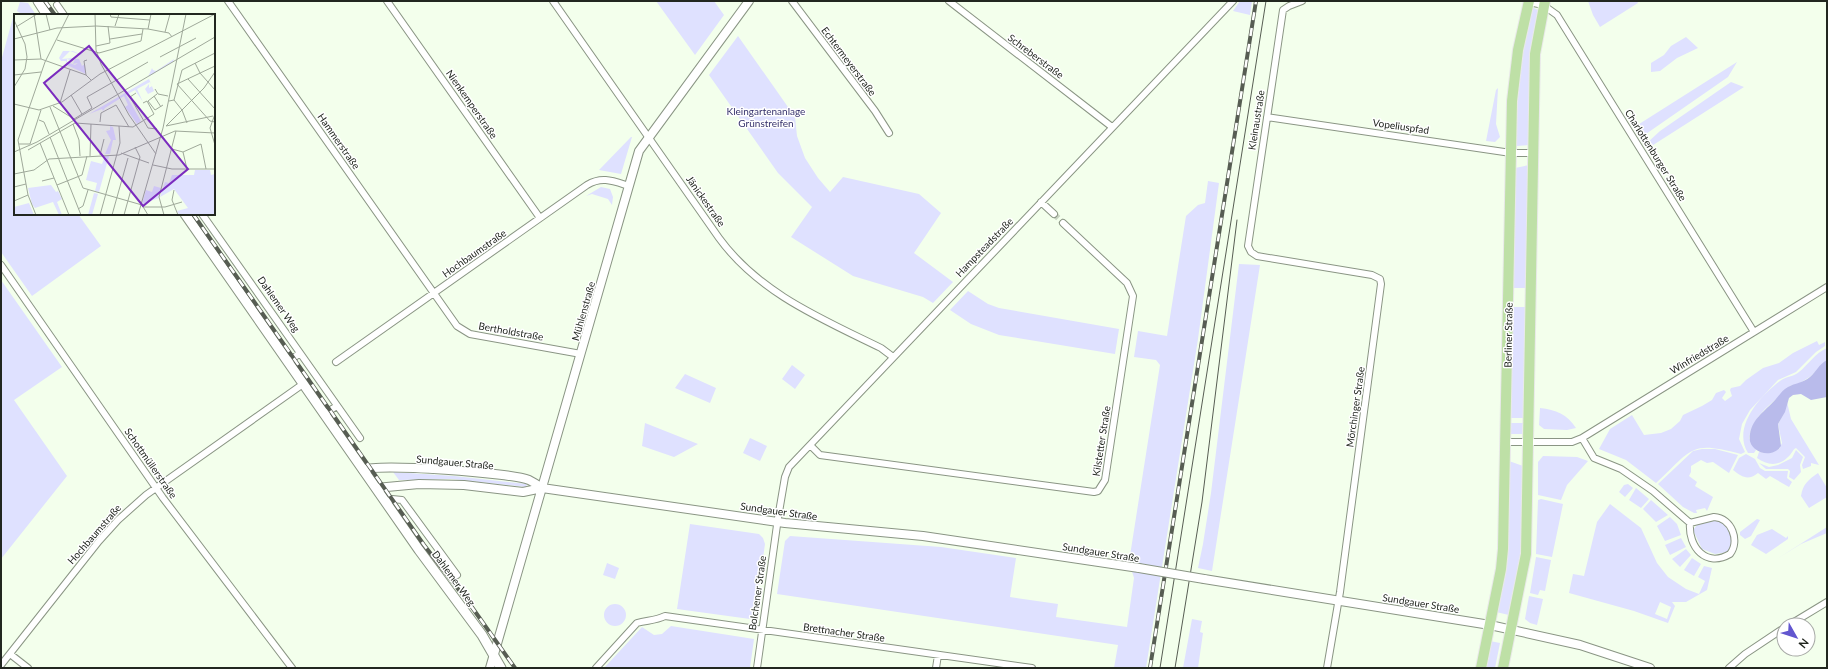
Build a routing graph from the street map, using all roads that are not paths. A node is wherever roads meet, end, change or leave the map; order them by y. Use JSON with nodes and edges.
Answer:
{"nodes":[{"id":1,"x":38,"y":1,"type":"edge"},
{"id":2,"x":228,"y":1,"type":"edge"},
{"id":3,"x":387,"y":1,"type":"edge"},
{"id":4,"x":553,"y":1,"type":"edge"},
{"id":5,"x":749,"y":1,"type":"edge"},
{"id":6,"x":792,"y":1,"type":"edge"},
{"id":7,"x":949,"y":1,"type":"edge"},
{"id":8,"x":1233,"y":1,"type":"edge"},
{"id":9,"x":1302,"y":1,"type":"edge"},
{"id":10,"x":1529,"y":1,"type":"edge"},
{"id":11,"x":1544,"y":3,"type":"edge"},
{"id":12,"x":58,"y":5,"type":"dead end"},
{"id":13,"x":46,"y":14,"type":"edge"},
{"id":14,"x":63,"y":14,"type":"edge"},
{"id":15,"x":1267,"y":117,"type":"junction"},
{"id":16,"x":1112,"y":127,"type":"junction"},
{"id":17,"x":889,"y":133,"type":"dead end"},
{"id":18,"x":649,"y":137,"type":"junction"},
{"id":19,"x":1511,"y":153,"type":"junction"},
{"id":20,"x":1533,"y":153,"type":"junction"},
{"id":21,"x":629,"y":186,"type":"junction"},
{"id":22,"x":1041,"y":202,"type":"junction"},
{"id":23,"x":1054,"y":214,"type":"tunnel mouth"},
{"id":24,"x":186,"y":215,"type":"edge"},
{"id":25,"x":203,"y":215,"type":"edge"},
{"id":26,"x":540,"y":218,"type":"junction"},
{"id":27,"x":1063,"y":223,"type":"tunnel mouth"},
{"id":28,"x":210,"y":226,"type":"junction"},
{"id":29,"x":199,"y":233,"type":"junction"},
{"id":30,"x":1251,"y":252,"type":"joint"},
{"id":31,"x":1,"y":265,"type":"edge"},
{"id":32,"x":240,"y":268,"type":"junction"},
{"id":33,"x":228,"y":276,"type":"junction"},
{"id":34,"x":1827,"y":287,"type":"edge"},
{"id":35,"x":434,"y":293,"type":"junction"},
{"id":36,"x":1754,"y":332,"type":"junction"},
{"id":37,"x":300,"y":353,"type":"junction"},
{"id":38,"x":581,"y":354,"type":"junction"},
{"id":39,"x":893,"y":357,"type":"junction"},
{"id":40,"x":288,"y":362,"type":"junction"},
{"id":41,"x":336,"y":362,"type":"dead end"},
{"id":42,"x":303,"y":384,"type":"junction"},
{"id":43,"x":337,"y":406,"type":"junction"},
{"id":44,"x":324,"y":414,"type":"junction"},
{"id":45,"x":360,"y":438,"type":"dead end"},
{"id":46,"x":1582,"y":438,"type":"junction"},
{"id":47,"x":1505,"y":442,"type":"junction"},
{"id":48,"x":1527,"y":443,"type":"junction"},
{"id":49,"x":810,"y":445,"type":"junction"},
{"id":50,"x":364,"y":470,"type":"junction"},
{"id":51,"x":156,"y":488,"type":"junction"},
{"id":52,"x":376,"y":488,"type":"junction"},
{"id":53,"x":542,"y":488,"type":"junction"},
{"id":54,"x":386,"y":502,"type":"junction"},
{"id":55,"x":777,"y":522,"type":"junction"},
{"id":56,"x":1690,"y":523,"type":"junction"},
{"id":57,"x":457,"y":575,"type":"dead end"},
{"id":58,"x":1339,"y":600,"type":"junction"},
{"id":59,"x":1827,"y":602,"type":"edge"},
{"id":60,"x":1802,"y":617,"type":"edge"},
{"id":61,"x":1490,"y":625,"type":"junction"},
{"id":62,"x":1511,"y":629,"type":"junction"},
{"id":63,"x":762,"y":630,"type":"junction"},
{"id":64,"x":1776,"y":633,"type":"edge"},
{"id":65,"x":10,"y":654,"type":"junction"},
{"id":66,"x":938,"y":655,"type":"junction"},
{"id":67,"x":494,"y":656,"type":"junction"},
{"id":68,"x":1,"y":665,"type":"edge"},
{"id":69,"x":28,"y":668,"type":"edge"},
{"id":70,"x":292,"y":668,"type":"edge"},
{"id":71,"x":490,"y":668,"type":"edge"},
{"id":72,"x":501,"y":668,"type":"edge"},
{"id":73,"x":596,"y":668,"type":"edge"},
{"id":74,"x":756,"y":668,"type":"edge"},
{"id":75,"x":936,"y":668,"type":"edge"},
{"id":76,"x":1032,"y":668,"type":"edge"},
{"id":77,"x":1327,"y":668,"type":"edge"},
{"id":78,"x":1480,"y":668,"type":"edge"},
{"id":79,"x":1503,"y":668,"type":"edge"},
{"id":80,"x":1650,"y":668,"type":"edge"},
{"id":81,"x":1729,"y":668,"type":"edge"}],
"edges":[{"from":1,"to":13,"type":"main road"},
{"from":2,"to":35,"type":"street","name":"Hammerstraße"},
{"from":3,"to":26,"type":"street","name":"Nienkemperstraße"},
{"from":4,"to":18,"type":"street","name":"Jänickestraße"},
{"from":5,"to":18,"type":"street","name":"Mühlenstraße"},
{"from":6,"to":17,"type":"street","name":"Echtermeyerstraße"},
{"from":7,"to":16,"type":"street","name":"Schreberstraße"},
{"from":8,"to":16,"type":"street","name":"Hampsteadstraße"},
{"from":9,"to":15,"type":"street","name":"Kleinaustraße"},
{"from":10,"to":11,"type":"street","name":"Charlottenburger Straße"},
{"from":10,"to":19,"type":"main road","name":"Berliner Straße"},
{"from":11,"to":20,"type":"main road"},
{"from":11,"to":36,"type":"street","name":"Charlottenburger Straße"},
{"from":12,"to":14,"type":"street"},
{"from":15,"to":19,"type":"street","name":"Vopeliuspfad"},
{"from":15,"to":30,"type":"street","name":"Kleinaustraße"},
{"from":16,"to":22,"type":"street","name":"Hampsteadstraße"},
{"from":18,"to":21,"type":"street","name":"Mühlenstraße"},
{"from":18,"to":39,"type":"street","name":"Jänickestraße"},
{"from":19,"to":20,"type":"street","name":"Vopeliuspfad"},
{"from":19,"to":47,"type":"main road","name":"Berliner Straße"},
{"from":20,"to":48,"type":"main road"},
{"from":21,"to":26,"type":"street","name":"Hochbaumstraße"},
{"from":21,"to":38,"type":"street","name":"Mühlenstraße"},
{"from":22,"to":23,"type":"street"},
{"from":22,"to":39,"type":"street","name":"Hampsteadstraße"},
{"from":24,"to":29,"type":"main road","name":"Dahlemer Weg"},
{"from":25,"to":28,"type":"street","name":"Dahlemer Weg"},
{"from":26,"to":35,"type":"street","name":"Hochbaumstraße"},
{"from":27,"to":49,"type":"street","name":"Kilstetter Straße"},
{"from":28,"to":29,"type":"street"},
{"from":28,"to":32,"type":"street","name":"Dahlemer Weg"},
{"from":29,"to":33,"type":"main road","name":"Dahlemer Weg"},
{"from":30,"to":58,"type":"street","name":"Mörchinger Straße"},
{"from":31,"to":51,"type":"street","name":"Schottmüllerstraße"},
{"from":32,"to":33,"type":"street"},
{"from":32,"to":37,"type":"street","name":"Dahlemer Weg"},
{"from":33,"to":40,"type":"main road","name":"Dahlemer Weg"},
{"from":34,"to":36,"type":"street","name":"Winfriedstraße"},
{"from":35,"to":38,"type":"street","name":"Bertholdstraße"},
{"from":35,"to":41,"type":"street","name":"Hochbaumstraße"},
{"from":36,"to":46,"type":"street","name":"Winfriedstraße"},
{"from":37,"to":40,"type":"street"},
{"from":37,"to":43,"type":"street","name":"Dahlemer Weg"},
{"from":38,"to":53,"type":"street","name":"Mühlenstraße"},
{"from":39,"to":49,"type":"street","name":"Hampsteadstraße"},
{"from":40,"to":42,"type":"main road","name":"Dahlemer Weg"},
{"from":42,"to":44,"type":"main road","name":"Dahlemer Weg"},
{"from":42,"to":51,"type":"street","name":"Hochbaumstraße"},
{"from":43,"to":44,"type":"street"},
{"from":43,"to":45,"type":"street","name":"Dahlemer Weg"},
{"from":44,"to":50,"type":"main road","name":"Dahlemer Weg"},
{"from":46,"to":48,"type":"street","name":"Winfriedstraße"},
{"from":46,"to":56,"type":"street"},
{"from":47,"to":48,"type":"street","name":"Winfriedstraße"},
{"from":47,"to":61,"type":"main road","name":"Berliner Straße"},
{"from":48,"to":62,"type":"main road"},
{"from":49,"to":55,"type":"street","name":"Hampsteadstraße"},
{"from":50,"to":52,"type":"main road","name":"Dahlemer Weg"},
{"from":50,"to":53,"type":"street","name":"Sundgauer Straße"},
{"from":51,"to":65,"type":"street","name":"Hochbaumstraße"},
{"from":51,"to":70,"type":"street","name":"Schottmüllerstraße"},
{"from":52,"to":53,"type":"street","name":"Sundgauer Straße"},
{"from":52,"to":54,"type":"main road","name":"Dahlemer Weg"},
{"from":53,"to":55,"type":"street","name":"Sundgauer Straße"},
{"from":53,"to":67,"type":"street","name":"Mühlenstraße"},
{"from":54,"to":57,"type":"street","name":"Dahlemer Weg"},
{"from":54,"to":67,"type":"main road","name":"Dahlemer Weg"},
{"from":55,"to":58,"type":"street","name":"Sundgauer Straße","bridge":true},
{"from":55,"to":63,"type":"street","name":"Bolchener Straße"},
{"from":56,"to":56,"type":"street"},
{"from":58,"to":61,"type":"street","name":"Sundgauer Straße"},
{"from":58,"to":77,"type":"street","name":"Mörchinger Straße"},
{"from":59,"to":60,"type":"street"},
{"from":61,"to":62,"type":"street","name":"Sundgauer Straße"},
{"from":61,"to":78,"type":"main road","name":"Berliner Straße"},
{"from":62,"to":79,"type":"main road"},
{"from":62,"to":80,"type":"street","name":"Sundgauer Straße"},
{"from":63,"to":66,"type":"street","name":"Brettnacher Straße"},
{"from":63,"to":73,"type":"street","name":"Brettnacher Straße"},
{"from":63,"to":74,"type":"street","name":"Bolchener Straße"},
{"from":64,"to":81,"type":"street"},
{"from":65,"to":68,"type":"street","name":"Hochbaumstraße"},
{"from":65,"to":69,"type":"street"},
{"from":66,"to":75,"type":"street"},
{"from":66,"to":76,"type":"street","name":"Brettnacher Straße"},
{"from":67,"to":71,"type":"street","name":"Mühlenstraße"},
{"from":67,"to":72,"type":"main road","name":"Dahlemer Weg"}]}
